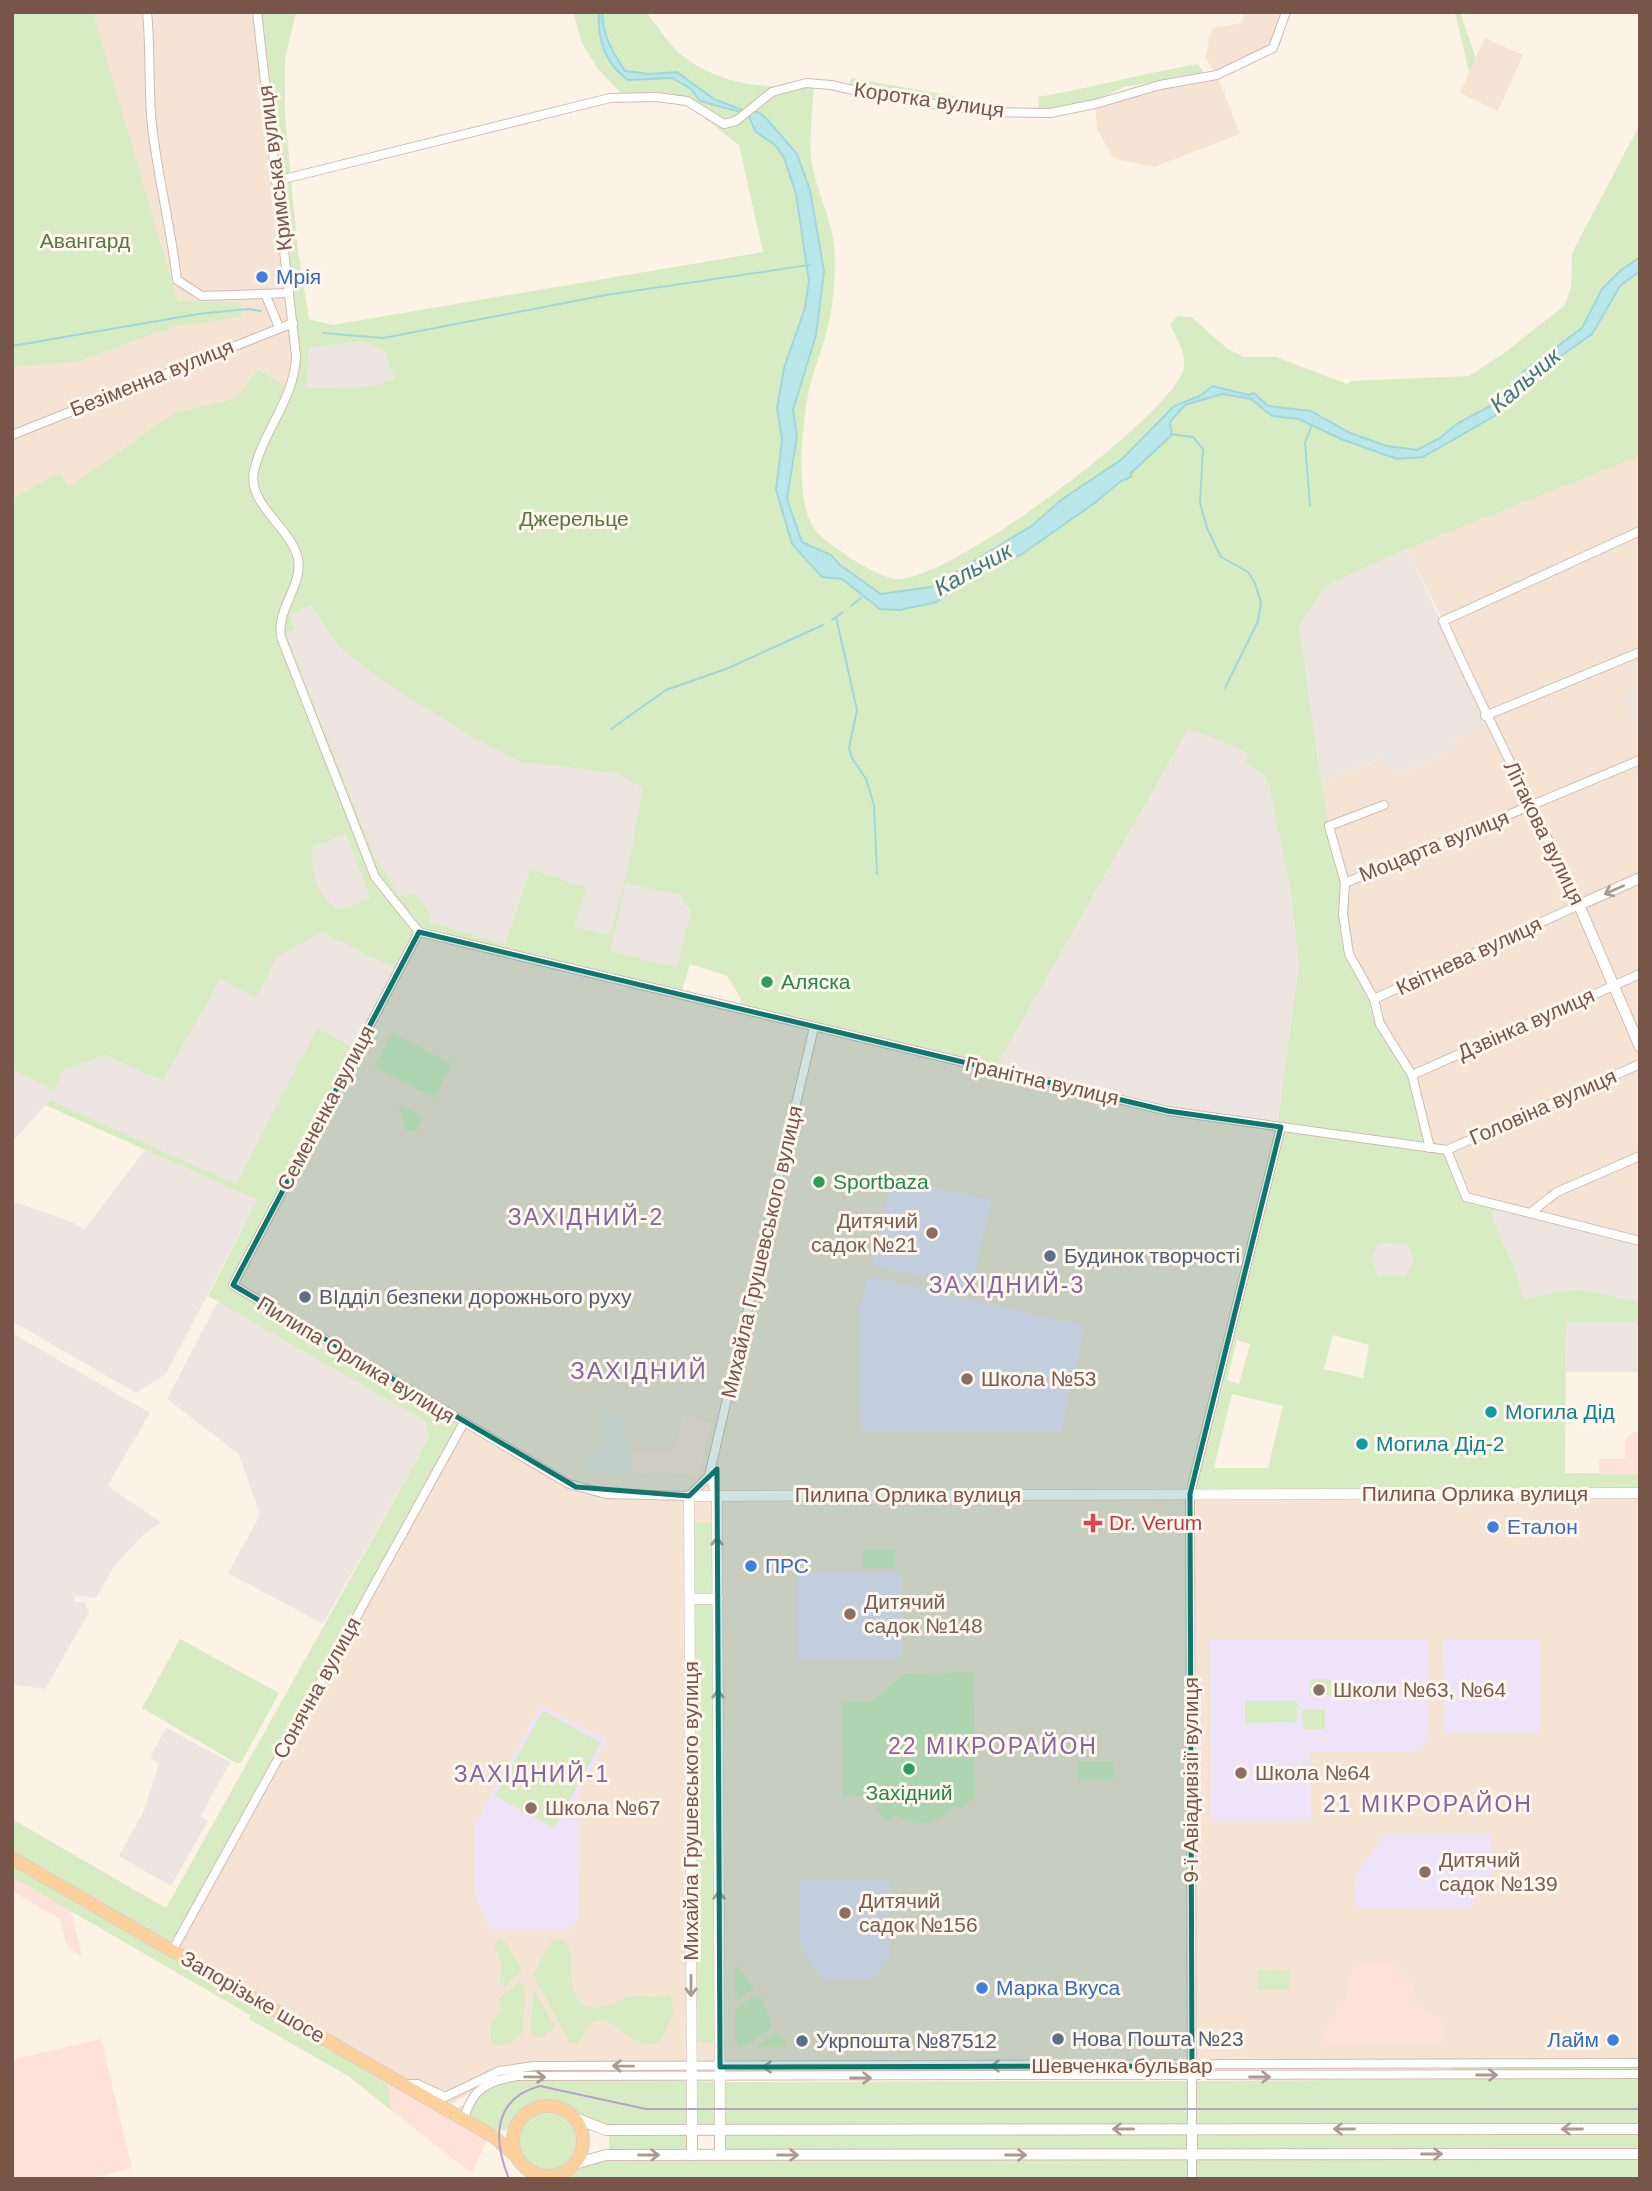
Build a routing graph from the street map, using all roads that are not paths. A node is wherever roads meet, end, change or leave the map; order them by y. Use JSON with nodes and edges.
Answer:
{"nodes":[{"id":1,"x":147,"y":12,"type":"edge"},
{"id":2,"x":257,"y":12,"type":"edge"},
{"id":3,"x":1286,"y":12,"type":"edge"},
{"id":4,"x":276,"y":181,"type":"junction"},
{"id":5,"x":289,"y":293,"type":"junction"},
{"id":6,"x":267,"y":296,"type":"junction"},
{"id":7,"x":293,"y":323,"type":"junction"},
{"id":8,"x":279,"y":327,"type":"junction"},
{"id":9,"x":12,"y":435,"type":"edge"},
{"id":10,"x":1640,"y":531,"type":"edge"},
{"id":11,"x":1640,"y":652,"type":"edge"},
{"id":12,"x":1485,"y":716,"type":"junction"},
{"id":13,"x":1640,"y":761,"type":"edge"},
{"id":14,"x":1384,"y":805,"type":"dead end"},
{"id":15,"x":1533,"y":806,"type":"junction"},
{"id":16,"x":1640,"y":878,"type":"edge"},
{"id":17,"x":1345,"y":883,"type":"junction"},
{"id":18,"x":1580,"y":905,"type":"junction"},
{"id":19,"x":419,"y":932,"type":"junction"},
{"id":20,"x":1640,"y":974,"type":"edge"},
{"id":21,"x":1614,"y":985,"type":"junction"},
{"id":22,"x":1374,"y":999,"type":"junction"},
{"id":23,"x":814,"y":1027,"type":"junction"},
{"id":24,"x":1640,"y":1047,"type":"edge"},
{"id":25,"x":1640,"y":1064,"type":"edge"},
{"id":26,"x":1412,"y":1075,"type":"junction"},
{"id":27,"x":1281,"y":1127,"type":"junction"},
{"id":28,"x":1430,"y":1148,"type":"junction"},
{"id":29,"x":1447,"y":1150,"type":"junction"},
{"id":30,"x":1640,"y":1156,"type":"edge"},
{"id":31,"x":1530,"y":1213,"type":"junction"},
{"id":32,"x":1640,"y":1241,"type":"edge"},
{"id":33,"x":233,"y":1285,"type":"joint"},
{"id":34,"x":463,"y":1424,"type":"junction"},
{"id":35,"x":709,"y":1476,"type":"junction"},
{"id":36,"x":1640,"y":1493,"type":"edge"},
{"id":37,"x":1190,"y":1494,"type":"junction"},
{"id":38,"x":689,"y":1496,"type":"junction"},
{"id":39,"x":717,"y":1496,"type":"junction"},
{"id":40,"x":690,"y":1599,"type":"junction"},
{"id":41,"x":718,"y":1599,"type":"junction"},
{"id":42,"x":12,"y":1858,"type":"edge"},
{"id":43,"x":172,"y":1951,"type":"junction"},
{"id":44,"x":1640,"y":2063,"type":"edge"},
{"id":45,"x":1317,"y":2065,"type":"junction"},
{"id":46,"x":1067,"y":2066,"type":"junction"},
{"id":47,"x":1192,"y":2066,"type":"junction"},
{"id":48,"x":692,"y":2072,"type":"junction"},
{"id":49,"x":720,"y":2073,"type":"junction"},
{"id":50,"x":1640,"y":2074,"type":"edge"},
{"id":51,"x":1317,"y":2077,"type":"junction"},
{"id":52,"x":1068,"y":2078,"type":"junction"},
{"id":53,"x":1192,"y":2078,"type":"junction"},
{"id":54,"x":404,"y":2084,"type":"junction"},
{"id":55,"x":464,"y":2119,"type":"junction"},
{"id":56,"x":575,"y":2119,"type":"junction"},
{"id":57,"x":516,"y":2126,"type":"junction"},
{"id":58,"x":692,"y":2129,"type":"junction"},
{"id":59,"x":720,"y":2129,"type":"junction"},
{"id":60,"x":1192,"y":2129,"type":"junction"},
{"id":61,"x":1640,"y":2129,"type":"edge"},
{"id":62,"x":494,"y":2137,"type":"junction"},
{"id":63,"x":1192,"y":2154,"type":"junction"},
{"id":64,"x":1640,"y":2154,"type":"edge"},
{"id":65,"x":692,"y":2155,"type":"junction"},
{"id":66,"x":720,"y":2155,"type":"junction"},
{"id":67,"x":518,"y":2160,"type":"junction"},
{"id":68,"x":567,"y":2171,"type":"edge"},
{"id":69,"x":531,"y":2179,"type":"edge"},
{"id":70,"x":1192,"y":2179,"type":"edge"}],
"edges":[{"from":1,"to":6,"type":"street"},
{"from":2,"to":4,"type":"street","name":"Кримська вулиця"},
{"from":3,"to":4,"type":"street","name":"Коротка вулиця"},
{"from":4,"to":5,"type":"street","name":"Кримська вулиця"},
{"from":5,"to":6,"type":"street"},
{"from":5,"to":7,"type":"street","name":"Кримська вулиця"},
{"from":6,"to":8,"type":"street"},
{"from":7,"to":8,"type":"street","name":"Безіменна вулиця"},
{"from":7,"to":19,"type":"street","name":"Кримська вулиця"},
{"from":8,"to":9,"type":"street","name":"Безіменна вулиця"},
{"from":10,"to":12,"type":"street","name":"Літакова вулиця"},
{"from":11,"to":12,"type":"street"},
{"from":12,"to":15,"type":"street","name":"Літакова вулиця"},
{"from":13,"to":15,"type":"street","name":"Моцарта вулиця"},
{"from":14,"to":17,"type":"street"},
{"from":15,"to":17,"type":"street","name":"Моцарта вулиця"},
{"from":15,"to":18,"type":"street","name":"Літакова вулиця"},
{"from":16,"to":18,"type":"main road","name":"Квітнева вулиця","one_way":true},
{"from":17,"to":22,"type":"street"},
{"from":18,"to":21,"type":"main road","name":"Літакова вулиця"},
{"from":18,"to":22,"type":"street","name":"Квітнева вулиця"},
{"from":19,"to":23,"type":"street","name":"Гранітна вулиця"},
{"from":19,"to":33,"type":"street","name":"Семененка вулиця"},
{"from":20,"to":21,"type":"street","name":"Дзвінка вулиця"},
{"from":21,"to":24,"type":"main road","name":"Літакова вулиця"},
{"from":21,"to":26,"type":"street","name":"Дзвінка вулиця"},
{"from":22,"to":26,"type":"street"},
{"from":23,"to":27,"type":"street","name":"Гранітна вулиця"},
{"from":23,"to":35,"type":"street","name":"Михайла Грушевського вулиця"},
{"from":25,"to":29,"type":"street","name":"Головіна вулиця"},
{"from":26,"to":28,"type":"street"},
{"from":27,"to":28,"type":"street","name":"Гранітна вулиця"},
{"from":27,"to":37,"type":"street","name":"9-ї Авіадивізії вулиця"},
{"from":28,"to":29,"type":"street","name":"Гранітна вулиця"},
{"from":29,"to":31,"type":"street"},
{"from":30,"to":31,"type":"street"},
{"from":31,"to":32,"type":"street"},
{"from":33,"to":34,"type":"street","name":"Пилипа Орлика вулиця"},
{"from":34,"to":38,"type":"street","name":"Пилипа Орлика вулиця"},
{"from":34,"to":43,"type":"street","name":"Сонячна вулиця"},
{"from":35,"to":38,"type":"street"},
{"from":35,"to":39,"type":"street","name":"Михайла Грушевського вулиця"},
{"from":36,"to":37,"type":"street","name":"Пилипа Орлика вулиця"},
{"from":37,"to":39,"type":"street","name":"Пилипа Орлика вулиця"},
{"from":37,"to":47,"type":"street","name":"9-ї Авіадивізії вулиця"},
{"from":38,"to":39,"type":"street","name":"Пилипа Орлика вулиця"},
{"from":38,"to":40,"type":"street","name":"Михайла Грушевського вулиця"},
{"from":41,"to":39,"type":"street","name":"Михайла Грушевського вулиця","one_way":true},
{"from":40,"to":41,"type":"street"},
{"from":40,"to":48,"type":"street","name":"Михайла Грушевського вулиця","one_way":true},
{"from":49,"to":41,"type":"street","name":"Михайла Грушевського вулиця","one_way":true},
{"from":42,"to":43,"type":"main road","name":"Запорізьке шосе"},
{"from":43,"to":54,"type":"main road","name":"Запорізьке шосе"},
{"from":44,"to":45,"type":"street","name":"Шевченка бульвар"},
{"from":45,"to":47,"type":"street","name":"Шевченка бульвар"},
{"from":45,"to":51,"type":"street"},
{"from":46,"to":47,"type":"street","name":"Шевченка бульвар"},
{"from":46,"to":49,"type":"street","name":"Шевченка бульвар","one_way":true},
{"from":46,"to":52,"type":"street"},
{"from":47,"to":53,"type":"street","name":"9-ї Авіадивізії вулиця"},
{"from":48,"to":49,"type":"street","name":"Шевченка бульвар"},
{"from":48,"to":54,"type":"street","name":"Шевченка бульвар","one_way":true},
{"from":55,"to":48,"type":"street","name":"Шевченка бульвар","one_way":true},
{"from":48,"to":58,"type":"street","name":"Михайла Грушевського вулиця"},
{"from":49,"to":52,"type":"street","name":"Шевченка бульвар","one_way":true},
{"from":49,"to":59,"type":"street","name":"Михайла Грушевського вулиця"},
{"from":51,"to":50,"type":"street","name":"Шевченка бульвар","one_way":true},
{"from":53,"to":51,"type":"street","name":"Шевченка бульвар","one_way":true},
{"from":52,"to":53,"type":"street","name":"Шевченка бульвар"},
{"from":53,"to":60,"type":"street","name":"9-ї Авіадивізії вулиця"},
{"from":54,"to":55,"type":"main road","name":"Запорізьке шосе"},
{"from":55,"to":62,"type":"main road","name":"Запорізьке шосе"},
{"from":56,"to":57,"type":"main road"},
{"from":56,"to":58,"type":"main road"},
{"from":56,"to":68,"type":"main road"},
{"from":57,"to":62,"type":"main road"},
{"from":57,"to":67,"type":"main road"},
{"from":58,"to":59,"type":"main road"},
{"from":58,"to":65,"type":"main road","name":"Михайла Грушевського вулиця"},
{"from":60,"to":59,"type":"main road","one_way":true},
{"from":59,"to":66,"type":"main road","name":"Михайла Грушевського вулиця"},
{"from":61,"to":60,"type":"main road","one_way":true},
{"from":60,"to":63,"type":"main road"},
{"from":62,"to":67,"type":"main road","name":"Запорізьке шосе"},
{"from":63,"to":64,"type":"main road","one_way":true},
{"from":66,"to":63,"type":"main road","one_way":true},
{"from":63,"to":70,"type":"street"},
{"from":65,"to":66,"type":"main road"},
{"from":68,"to":65,"type":"main road","one_way":true},
{"from":67,"to":68,"type":"main road"},
{"from":67,"to":69,"type":"main road"}]}
